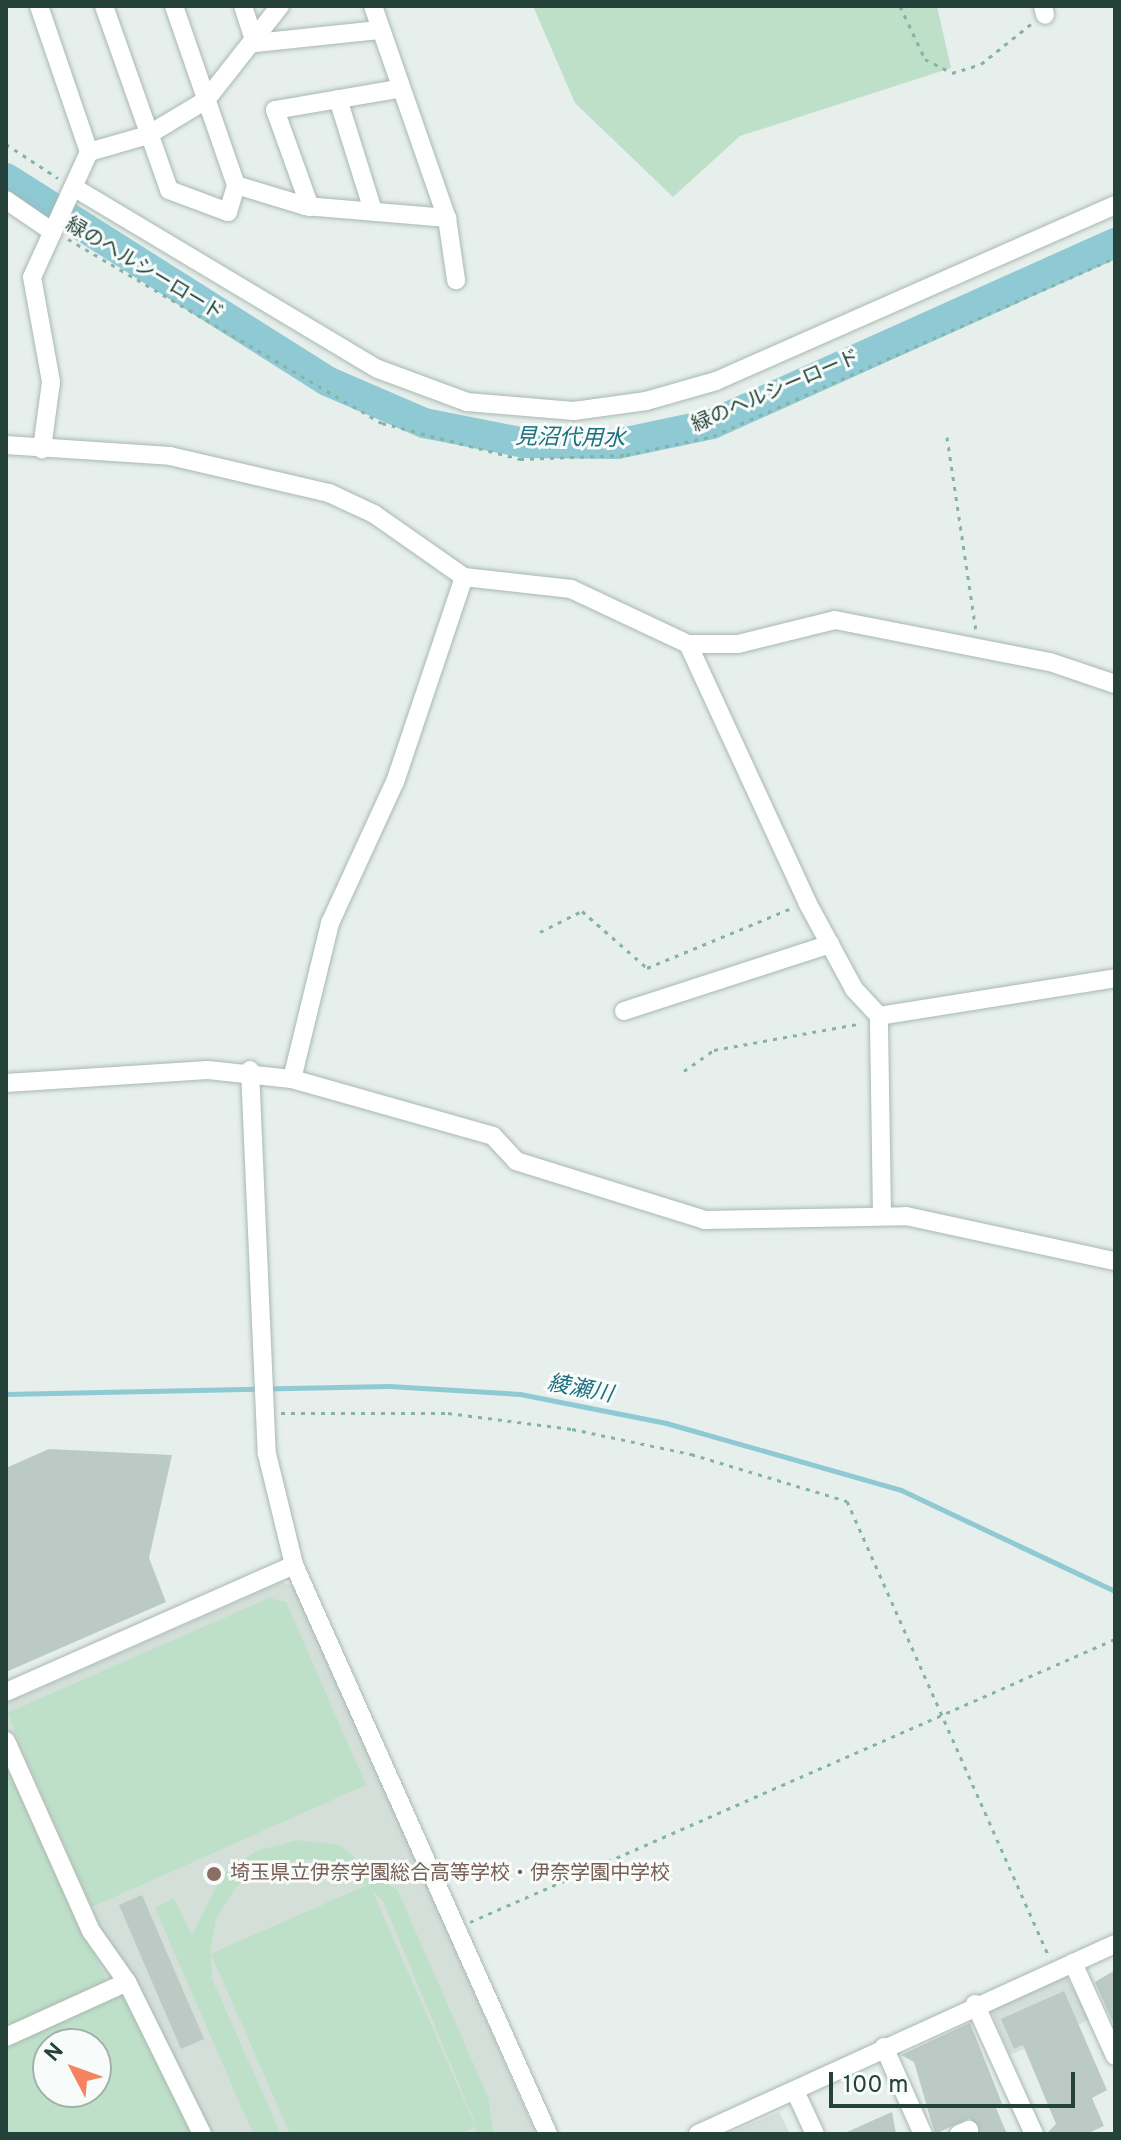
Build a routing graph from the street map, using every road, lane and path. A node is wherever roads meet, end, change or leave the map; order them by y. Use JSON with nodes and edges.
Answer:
{"nodes":[{"id":1,"x":39,"y":6,"type":"edge"},
{"id":2,"x":104,"y":6,"type":"edge"},
{"id":3,"x":174,"y":6,"type":"edge"},
{"id":4,"x":243,"y":6,"type":"edge"},
{"id":5,"x":280,"y":6,"type":"edge"},
{"id":6,"x":373,"y":6,"type":"edge"},
{"id":7,"x":900,"y":6,"type":"edge"},
{"id":8,"x":1044,"y":10,"type":"edge"},
{"id":9,"x":379,"y":30,"type":"junction"},
{"id":10,"x":255,"y":43,"type":"junction"},
{"id":11,"x":398,"y":89,"type":"junction"},
{"id":12,"x":338,"y":99,"type":"junction"},
{"id":13,"x":206,"y":100,"type":"junction"},
{"id":14,"x":148,"y":135,"type":"junction"},
{"id":15,"x":6,"y":144,"type":"edge"},
{"id":16,"x":89,"y":152,"type":"junction"},
{"id":17,"x":236,"y":185,"type":"junction"},
{"id":18,"x":71,"y":196,"type":"junction"},
{"id":19,"x":6,"y":200,"type":"edge"},
{"id":20,"x":1115,"y":205,"type":"edge"},
{"id":21,"x":310,"y":207,"type":"junction"},
{"id":22,"x":373,"y":211,"type":"junction"},
{"id":23,"x":447,"y":218,"type":"junction"},
{"id":24,"x":52,"y":226,"type":"junction"},
{"id":25,"x":1115,"y":258,"type":"edge"},
{"id":26,"x":456,"y":280,"type":"dead end"},
{"id":27,"x":947,"y":437,"type":"dead end"},
{"id":28,"x":6,"y":445,"type":"edge"},
{"id":29,"x":42,"y":449,"type":"junction"},
{"id":30,"x":464,"y":577,"type":"junction"},
{"id":31,"x":688,"y":644,"type":"junction"},
{"id":32,"x":978,"y":646,"type":"junction"},
{"id":33,"x":1115,"y":684,"type":"edge"},
{"id":34,"x":807,"y":902,"type":"junction"},
{"id":35,"x":540,"y":932,"type":"dead end"},
{"id":36,"x":830,"y":944,"type":"junction"},
{"id":37,"x":1115,"y":978,"type":"edge"},
{"id":38,"x":624,"y":1011,"type":"dead end"},
{"id":39,"x":877,"y":1020,"type":"junction"},
{"id":40,"x":250,"y":1070,"type":"junction"},
{"id":41,"x":684,"y":1071,"type":"dead end"},
{"id":42,"x":292,"y":1079,"type":"junction"},
{"id":43,"x":6,"y":1083,"type":"edge"},
{"id":44,"x":882,"y":1215,"type":"junction"},
{"id":45,"x":1115,"y":1261,"type":"edge"},
{"id":46,"x":265,"y":1413,"type":"junction"},
{"id":47,"x":294,"y":1565,"type":"junction"},
{"id":48,"x":1115,"y":1639,"type":"edge"},
{"id":49,"x":6,"y":1692,"type":"edge"},
{"id":50,"x":942,"y":1713,"type":"junction"},
{"id":51,"x":6,"y":1741,"type":"edge"},
{"id":52,"x":456,"y":1927,"type":"junction"},
{"id":53,"x":1115,"y":1944,"type":"edge"},
{"id":54,"x":1065,"y":1966,"type":"junction"},
{"id":55,"x":127,"y":1982,"type":"junction"},
{"id":56,"x":975,"y":2004,"type":"junction"},
{"id":57,"x":6,"y":2037,"type":"edge"},
{"id":58,"x":884,"y":2047,"type":"junction"},
{"id":59,"x":1115,"y":2056,"type":"edge"},
{"id":60,"x":795,"y":2091,"type":"junction"},
{"id":61,"x":202,"y":2134,"type":"edge"},
{"id":62,"x":548,"y":2134,"type":"edge"},
{"id":63,"x":698,"y":2134,"type":"edge"},
{"id":64,"x":815,"y":2134,"type":"edge"},
{"id":65,"x":923,"y":2134,"type":"edge"},
{"id":66,"x":1034,"y":2134,"type":"edge"}],
"edges":[{"from":1,"to":16,"type":"street"},
{"from":2,"to":14,"type":"street"},
{"from":3,"to":13,"type":"street"},
{"from":4,"to":10,"type":"street"},
{"from":5,"to":10,"type":"street"},
{"from":6,"to":9,"type":"street"},
{"from":7,"to":8,"type":"path"},
{"from":9,"to":10,"type":"street"},
{"from":9,"to":11,"type":"street"},
{"from":10,"to":13,"type":"street"},
{"from":11,"to":12,"type":"street"},
{"from":11,"to":23,"type":"street"},
{"from":12,"to":21,"type":"street"},
{"from":12,"to":22,"type":"street"},
{"from":13,"to":14,"type":"street"},
{"from":13,"to":17,"type":"street"},
{"from":14,"to":16,"type":"street"},
{"from":14,"to":17,"type":"street"},
{"from":15,"to":18,"type":"path","name":"緑のヘルシーロード"},
{"from":16,"to":18,"type":"street"},
{"from":17,"to":21,"type":"street"},
{"from":18,"to":20,"type":"street"},
{"from":18,"to":24,"type":"street"},
{"from":19,"to":24,"type":"street"},
{"from":21,"to":22,"type":"street"},
{"from":22,"to":23,"type":"street"},
{"from":23,"to":26,"type":"street"},
{"from":24,"to":25,"type":"path","name":"緑のヘルシーロード"},
{"from":24,"to":29,"type":"street"},
{"from":27,"to":32,"type":"path"},
{"from":28,"to":29,"type":"street"},
{"from":29,"to":30,"type":"street"},
{"from":30,"to":31,"type":"street"},
{"from":30,"to":42,"type":"street"},
{"from":31,"to":32,"type":"street"},
{"from":31,"to":34,"type":"street"},
{"from":32,"to":33,"type":"street"},
{"from":34,"to":35,"type":"path"},
{"from":34,"to":36,"type":"street"},
{"from":36,"to":38,"type":"street"},
{"from":36,"to":39,"type":"street"},
{"from":37,"to":39,"type":"street"},
{"from":39,"to":41,"type":"path"},
{"from":39,"to":44,"type":"street"},
{"from":40,"to":42,"type":"street"},
{"from":40,"to":43,"type":"street"},
{"from":40,"to":46,"type":"street"},
{"from":42,"to":44,"type":"street"},
{"from":44,"to":45,"type":"street"},
{"from":46,"to":47,"type":"street"},
{"from":46,"to":50,"type":"path"},
{"from":47,"to":49,"type":"street"},
{"from":47,"to":52,"type":"street"},
{"from":48,"to":50,"type":"path"},
{"from":50,"to":52,"type":"path"},
{"from":50,"to":54,"type":"path"},
{"from":51,"to":55,"type":"street"},
{"from":52,"to":62,"type":"street"},
{"from":53,"to":54,"type":"street"},
{"from":54,"to":56,"type":"street"},
{"from":54,"to":59,"type":"street"},
{"from":55,"to":57,"type":"street"},
{"from":55,"to":61,"type":"street"},
{"from":56,"to":58,"type":"street"},
{"from":56,"to":66,"type":"street"},
{"from":58,"to":60,"type":"street"},
{"from":58,"to":65,"type":"street"},
{"from":60,"to":63,"type":"street"},
{"from":60,"to":64,"type":"street"}]}
